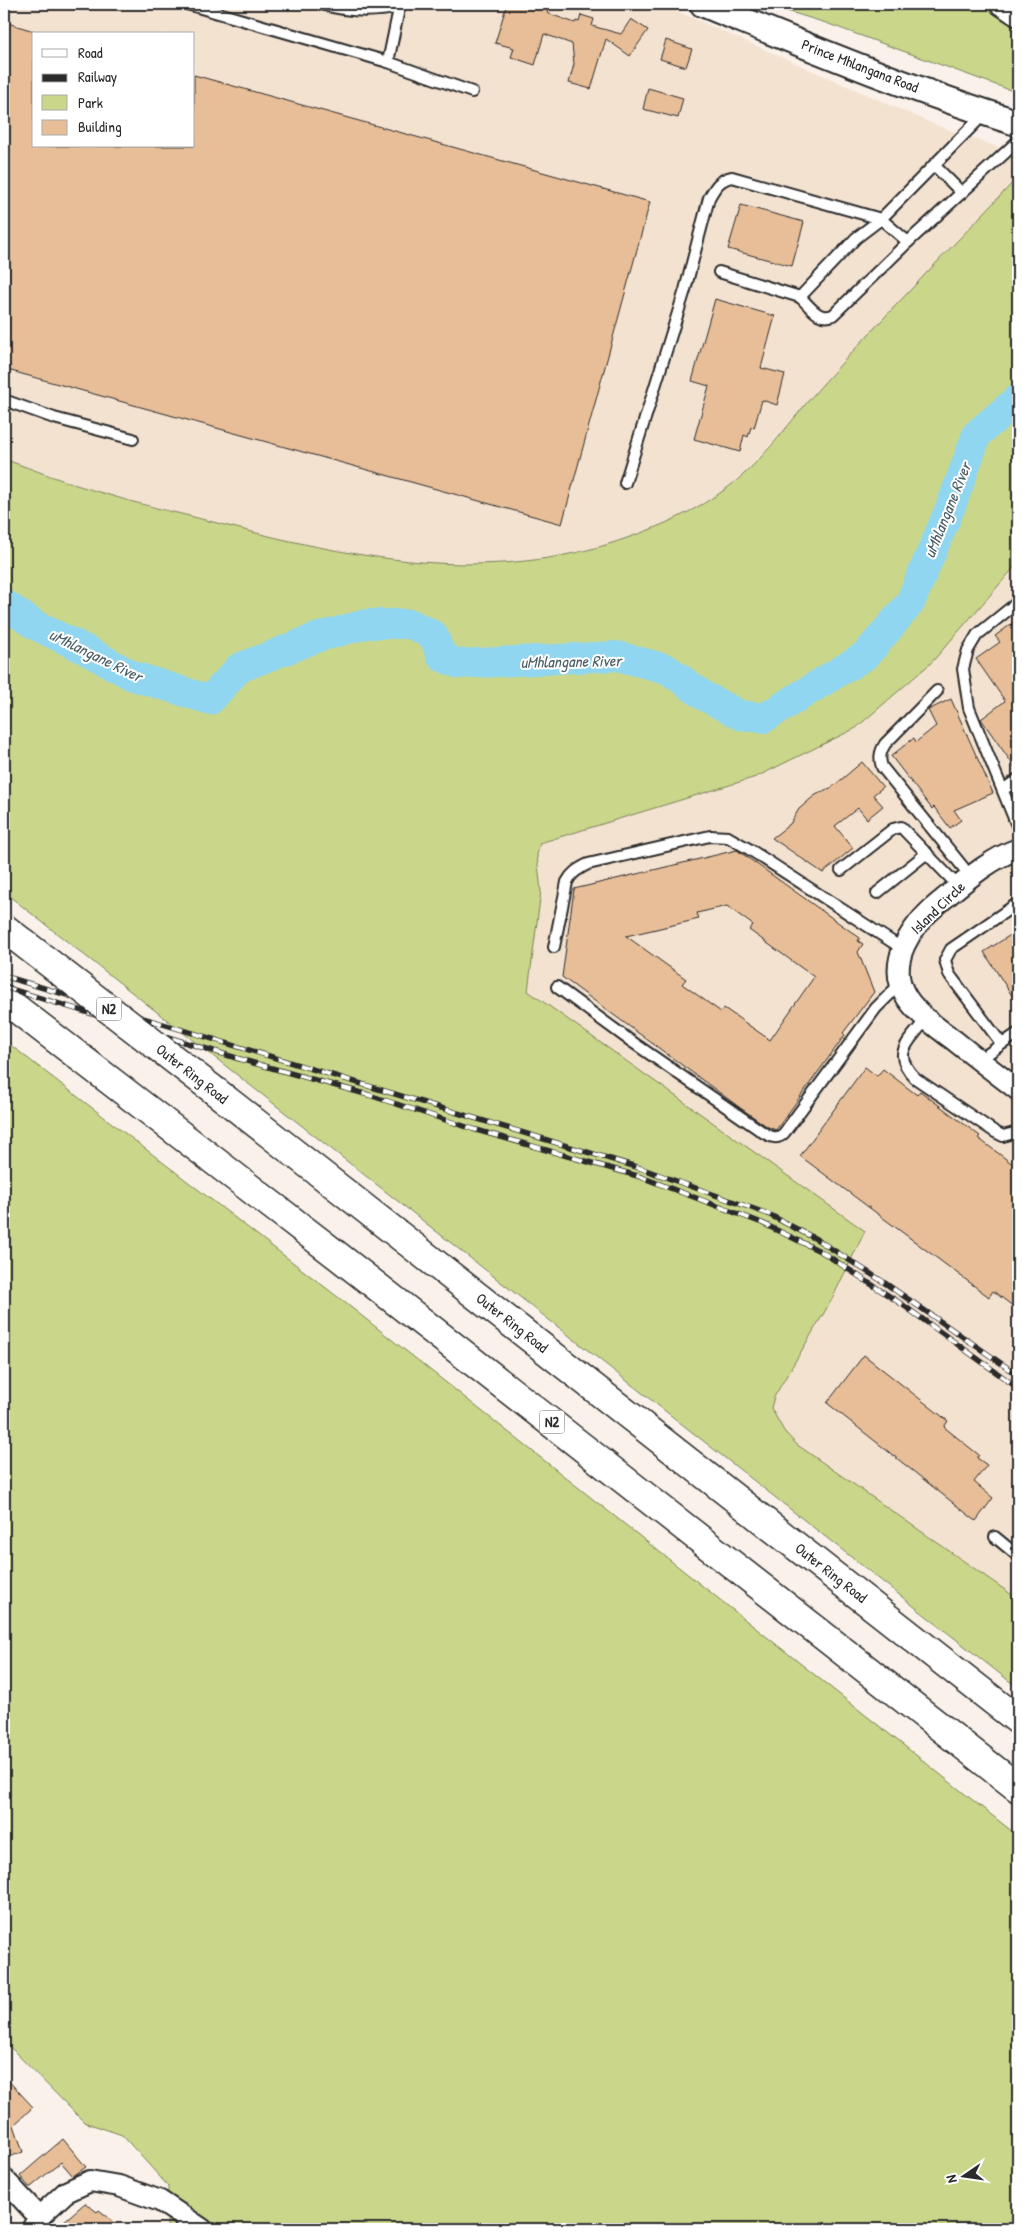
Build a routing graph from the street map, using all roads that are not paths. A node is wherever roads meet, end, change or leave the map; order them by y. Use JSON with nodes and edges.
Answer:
{"nodes":[{"id":1,"x":187,"y":4,"type":"edge"},
{"id":2,"x":320,"y":4,"type":"edge"},
{"id":3,"x":703,"y":4,"type":"edge"},
{"id":4,"x":1000,"y":4,"type":"edge"},
{"id":5,"x":400,"y":5,"type":"edge"},
{"id":6,"x":1018,"y":16,"type":"edge"},
{"id":7,"x":388,"y":62,"type":"junction"},
{"id":8,"x":472,"y":92,"type":"dead end"},
{"id":9,"x":985,"y":112,"type":"junction"},
{"id":10,"x":1018,"y":123,"type":"edge"},
{"id":11,"x":1018,"y":141,"type":"edge"},
{"id":12,"x":934,"y":165,"type":"junction"},
{"id":13,"x":962,"y":194,"type":"junction"},
{"id":14,"x":881,"y":219,"type":"junction"},
{"id":15,"x":908,"y":242,"type":"junction"},
{"id":16,"x":719,"y":272,"type":"dead end"},
{"id":17,"x":800,"y":297,"type":"junction"},
{"id":18,"x":4,"y":400,"type":"edge"},
{"id":19,"x":133,"y":439,"type":"dead end"},
{"id":20,"x":625,"y":483,"type":"dead end"},
{"id":21,"x":1018,"y":602,"type":"edge"},
{"id":22,"x":937,"y":691,"type":"dead end"},
{"id":23,"x":1018,"y":779,"type":"edge"},
{"id":24,"x":1003,"y":790,"type":"junction"},
{"id":25,"x":1018,"y":828,"type":"edge"},
{"id":26,"x":1018,"y":848,"type":"edge"},
{"id":27,"x":927,"y":854,"type":"junction"},
{"id":28,"x":841,"y":870,"type":"dead end"},
{"id":29,"x":965,"y":882,"type":"junction"},
{"id":30,"x":877,"y":893,"type":"dead end"},
{"id":31,"x":1018,"y":903,"type":"edge"},
{"id":32,"x":4,"y":928,"type":"edge"},
{"id":33,"x":554,"y":947,"type":"dead end"},
{"id":34,"x":903,"y":949,"type":"junction"},
{"id":35,"x":901,"y":983,"type":"junction"},
{"id":36,"x":557,"y":987,"type":"dead end"},
{"id":37,"x":4,"y":999,"type":"edge"},
{"id":38,"x":926,"y":1019,"type":"junction"},
{"id":39,"x":1018,"y":1033,"type":"edge"},
{"id":40,"x":1001,"y":1043,"type":"junction"},
{"id":41,"x":979,"y":1060,"type":"junction"},
{"id":42,"x":1018,"y":1090,"type":"edge"},
{"id":43,"x":1018,"y":1132,"type":"edge"},
{"id":44,"x":995,"y":1537,"type":"dead end"},
{"id":45,"x":1018,"y":1556,"type":"edge"},
{"id":46,"x":1018,"y":1720,"type":"edge"},
{"id":47,"x":1018,"y":1788,"type":"edge"},
{"id":48,"x":4,"y":2179,"type":"edge"},
{"id":49,"x":36,"y":2223,"type":"edge"},
{"id":50,"x":202,"y":2229,"type":"edge"}],
"edges":[{"from":1,"to":7,"type":"lane"},
{"from":2,"to":5,"type":"lane"},
{"from":3,"to":9,"type":"street","name":"Prince Mhlangana Road"},
{"from":4,"to":6,"type":"street"},
{"from":5,"to":7,"type":"lane"},
{"from":7,"to":8,"type":"lane"},
{"from":9,"to":10,"type":"street","name":"Prince Mhlangana Road"},
{"from":9,"to":12,"type":"lane"},
{"from":11,"to":13,"type":"lane"},
{"from":12,"to":13,"type":"lane"},
{"from":12,"to":14,"type":"lane"},
{"from":13,"to":15,"type":"lane"},
{"from":14,"to":15,"type":"lane"},
{"from":14,"to":17,"type":"lane"},
{"from":14,"to":20,"type":"lane"},
{"from":15,"to":17,"type":"lane"},
{"from":16,"to":17,"type":"lane"},
{"from":18,"to":19,"type":"lane"},
{"from":21,"to":24,"type":"lane"},
{"from":22,"to":29,"type":"lane"},
{"from":23,"to":24,"type":"lane"},
{"from":24,"to":25,"type":"lane"},
{"from":26,"to":29,"type":"street","name":"Island Circle"},
{"from":27,"to":28,"type":"lane"},
{"from":27,"to":29,"type":"lane"},
{"from":27,"to":30,"type":"lane"},
{"from":29,"to":34,"type":"street","name":"Island Circle"},
{"from":31,"to":40,"type":"lane"},
{"from":32,"to":46,"type":"highway","name":"Outer Ring Road","number":"N2","bridge":true},
{"from":33,"to":34,"type":"lane"},
{"from":34,"to":35,"type":"street","name":"Island Circle"},
{"from":35,"to":36,"type":"lane"},
{"from":35,"to":38,"type":"street"},
{"from":37,"to":47,"type":"highway","number":"N2"},
{"from":38,"to":41,"type":"street"},
{"from":38,"to":43,"type":"lane"},
{"from":39,"to":40,"type":"lane"},
{"from":40,"to":41,"type":"lane"},
{"from":41,"to":42,"type":"street"},
{"from":44,"to":45,"type":"lane"},
{"from":48,"to":49,"type":"street"},
{"from":49,"to":50,"type":"street"}]}
